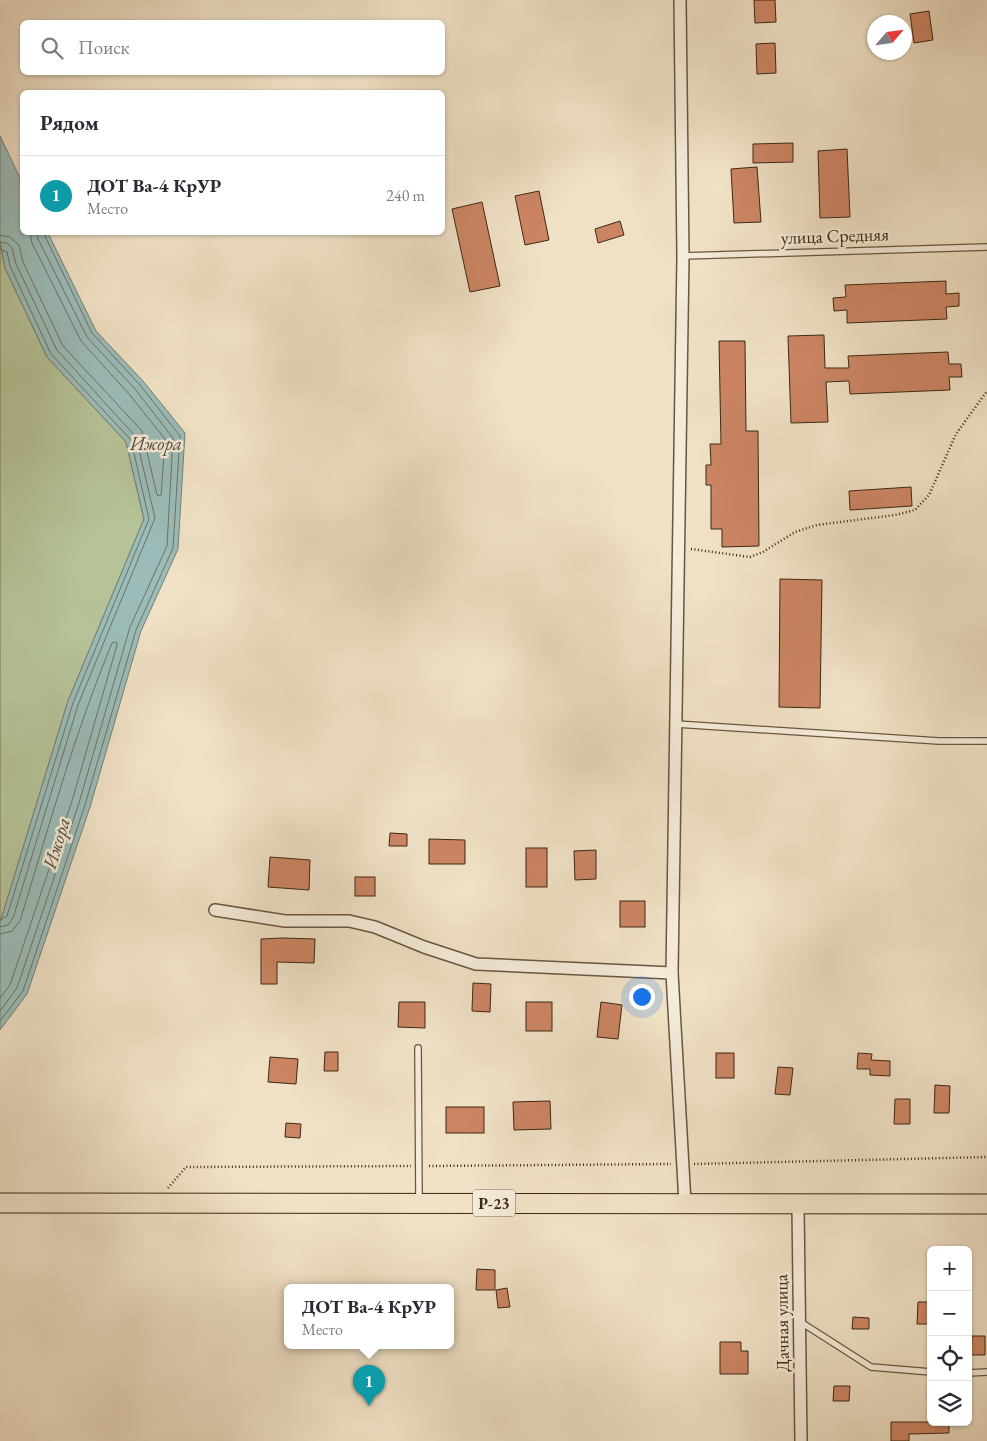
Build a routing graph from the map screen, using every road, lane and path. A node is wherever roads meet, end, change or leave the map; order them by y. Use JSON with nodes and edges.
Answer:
{"nodes":[{"id":1,"x":680,"y":0,"type":"edge"},
{"id":2,"x":987,"y":247,"type":"edge"},
{"id":3,"x":683,"y":256,"type":"junction"},
{"id":4,"x":987,"y":391,"type":"edge"},
{"id":5,"x":679,"y":548,"type":"junction"},
{"id":6,"x":676,"y":724,"type":"junction"},
{"id":7,"x":987,"y":741,"type":"edge"},
{"id":8,"x":215,"y":910,"type":"dead end"},
{"id":9,"x":672,"y":973,"type":"junction"},
{"id":10,"x":418,"y":1048,"type":"dead end"},
{"id":11,"x":987,"y":1157,"type":"edge"},
{"id":12,"x":682,"y":1164,"type":"junction"},
{"id":13,"x":0,"y":1203,"type":"edge"},
{"id":14,"x":419,"y":1203,"type":"junction"},
{"id":15,"x":685,"y":1203,"type":"junction"},
{"id":16,"x":987,"y":1204,"type":"edge"},
{"id":17,"x":798,"y":1206,"type":"junction"},
{"id":18,"x":799,"y":1321,"type":"junction"},
{"id":19,"x":927,"y":1372,"type":"edge"},
{"id":20,"x":987,"y":1372,"type":"edge"},
{"id":21,"x":972,"y":1373,"type":"edge"},
{"id":22,"x":801,"y":1441,"type":"edge"}],
"edges":[{"from":1,"to":3,"type":"street"},
{"from":2,"to":3,"type":"lane","name":"улица Средняя"},
{"from":3,"to":5,"type":"street"},
{"from":4,"to":5,"type":"path"},
{"from":5,"to":6,"type":"street"},
{"from":6,"to":7,"type":"lane"},
{"from":6,"to":9,"type":"street"},
{"from":8,"to":9,"type":"street"},
{"from":9,"to":12,"type":"street"},
{"from":10,"to":14,"type":"lane"},
{"from":11,"to":12,"type":"path"},
{"from":12,"to":15,"type":"street"},
{"from":13,"to":14,"type":"main road","number":"Р-23"},
{"from":14,"to":15,"type":"main road","number":"Р-23"},
{"from":15,"to":17,"type":"main road","number":"Р-23"},
{"from":16,"to":17,"type":"main road","number":"Р-23"},
{"from":17,"to":18,"type":"street","name":"Дачная улица"},
{"from":18,"to":19,"type":"lane"},
{"from":18,"to":22,"type":"street","name":"Дачная улица"},
{"from":20,"to":21,"type":"lane"}]}
